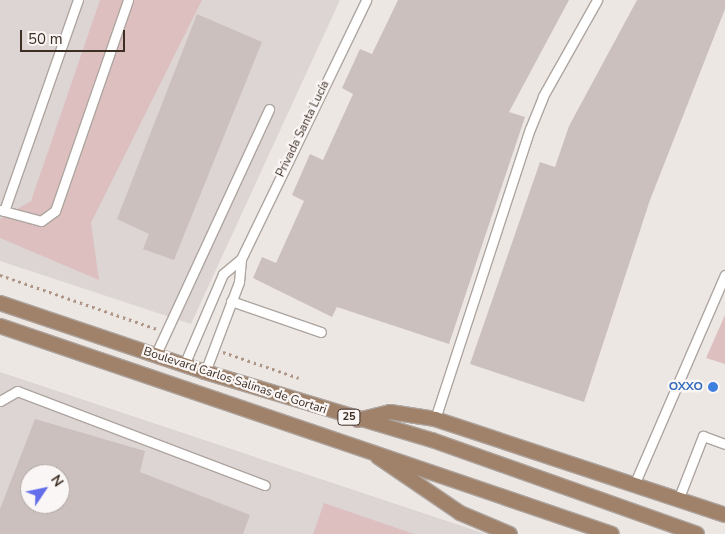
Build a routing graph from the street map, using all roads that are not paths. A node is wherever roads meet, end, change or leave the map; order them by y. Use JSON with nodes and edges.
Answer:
{"nodes":[{"id":1,"x":78,"y":0,"type":"edge"},
{"id":2,"x":128,"y":0,"type":"edge"},
{"id":3,"x":366,"y":0,"type":"edge"},
{"id":4,"x":597,"y":0,"type":"edge"},
{"id":5,"x":269,"y":109,"type":"dead end"},
{"id":6,"x":2,"y":211,"type":"edge"},
{"id":7,"x":240,"y":259,"type":"junction"},
{"id":8,"x":725,"y":275,"type":"edge"},
{"id":9,"x":231,"y":301,"type":"junction"},
{"id":10,"x":0,"y":303,"type":"edge"},
{"id":11,"x":0,"y":326,"type":"edge"},
{"id":12,"x":321,"y":332,"type":"dead end"},
{"id":13,"x":155,"y":356,"type":"junction"},
{"id":14,"x":184,"y":365,"type":"junction"},
{"id":15,"x":204,"y":372,"type":"junction"},
{"id":16,"x":0,"y":401,"type":"edge"},
{"id":17,"x":435,"y":419,"type":"junction"},
{"id":18,"x":358,"y":420,"type":"junction"},
{"id":19,"x":725,"y":444,"type":"edge"},
{"id":20,"x":372,"y":451,"type":"junction"},
{"id":21,"x":265,"y":485,"type":"dead end"},
{"id":22,"x":634,"y":485,"type":"junction"},
{"id":23,"x":678,"y":500,"type":"junction"},
{"id":24,"x":725,"y":515,"type":"edge"},
{"id":25,"x":510,"y":534,"type":"edge"},
{"id":26,"x":612,"y":534,"type":"edge"},
{"id":27,"x":697,"y":534,"type":"edge"}],
"edges":[{"from":1,"to":6,"type":"lane"},
{"from":2,"to":6,"type":"lane"},
{"from":3,"to":7,"type":"lane","name":"Privada Santa Lucía"},
{"from":4,"to":17,"type":"lane"},
{"from":5,"to":13,"type":"lane"},
{"from":7,"to":9,"type":"lane","name":"Privada Santa Lucía"},
{"from":7,"to":14,"type":"lane","name":"Privada Santa Lucía"},
{"from":8,"to":22,"type":"lane"},
{"from":9,"to":12,"type":"lane"},
{"from":9,"to":15,"type":"lane","name":"Privada Santa Lucía"},
{"from":10,"to":13,"type":"main road","name":"Boulevard Carlos Salinas de Gortari","number":"25"},
{"from":11,"to":20,"type":"main road","name":"Boulevard Carlos Salinas de Gortari","number":"25"},
{"from":13,"to":14,"type":"main road","name":"Boulevard Carlos Salinas de Gortari","number":"25"},
{"from":14,"to":15,"type":"main road","name":"Boulevard Carlos Salinas de Gortari","number":"25"},
{"from":15,"to":18,"type":"main road","name":"Boulevard Carlos Salinas de Gortari","number":"25"},
{"from":16,"to":21,"type":"lane"},
{"from":17,"to":18,"type":"main road"},
{"from":17,"to":22,"type":"main road"},
{"from":18,"to":27,"type":"main road","name":"Boulevard Carlos Salinas de Gortari","number":"25"},
{"from":19,"to":23,"type":"lane"},
{"from":20,"to":25,"type":"main road"},
{"from":20,"to":26,"type":"main road","name":"Boulevard Carlos Salinas de Gortari","number":"25"},
{"from":22,"to":23,"type":"main road"},
{"from":23,"to":24,"type":"main road"}]}
